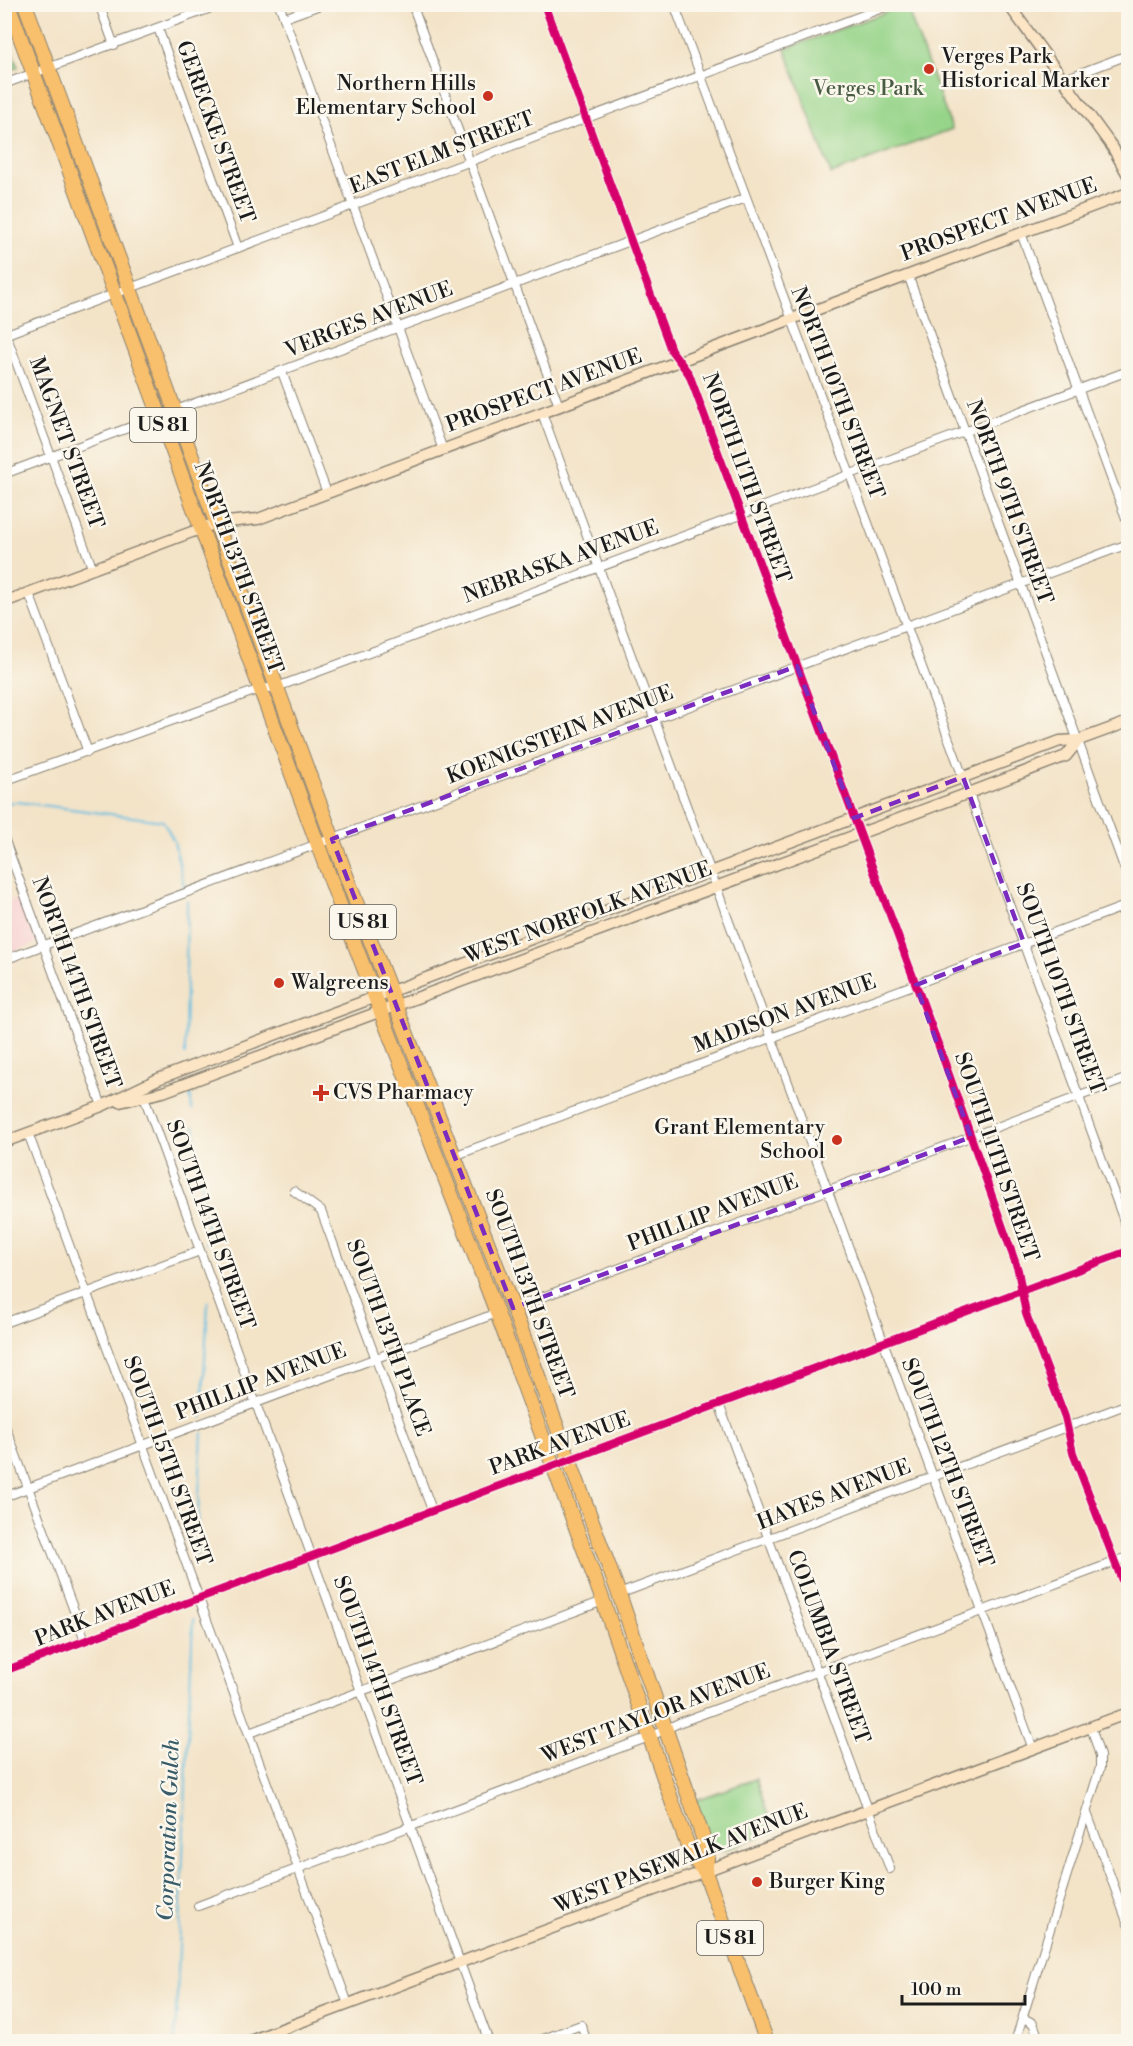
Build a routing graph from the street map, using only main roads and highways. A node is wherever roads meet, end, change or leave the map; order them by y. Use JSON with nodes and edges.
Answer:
{"nodes":[{"id":1,"x":8,"y":4,"type":"edge"},
{"id":2,"x":25,"y":4,"type":"edge"},
{"id":3,"x":392,"y":999,"type":"joint"},
{"id":4,"x":378,"y":1004,"type":"joint"},
{"id":5,"x":705,"y":1872,"type":"junction"},
{"id":6,"x":766,"y":2042,"type":"edge"}],
"edges":[{"from":1,"to":4,"type":"highway","name":"NORTH 13TH STREET","number":"US 81"},
{"from":2,"to":3,"type":"highway","name":"NORTH 13TH STREET","number":"US 81"},
{"from":3,"to":5,"type":"highway","name":"SOUTH 13TH STREET","number":"US 81"},
{"from":4,"to":5,"type":"highway","name":"SOUTH 13TH STREET","number":"US 81"},
{"from":5,"to":6,"type":"highway","name":"SOUTH 13TH STREET","number":"US 81"}]}
